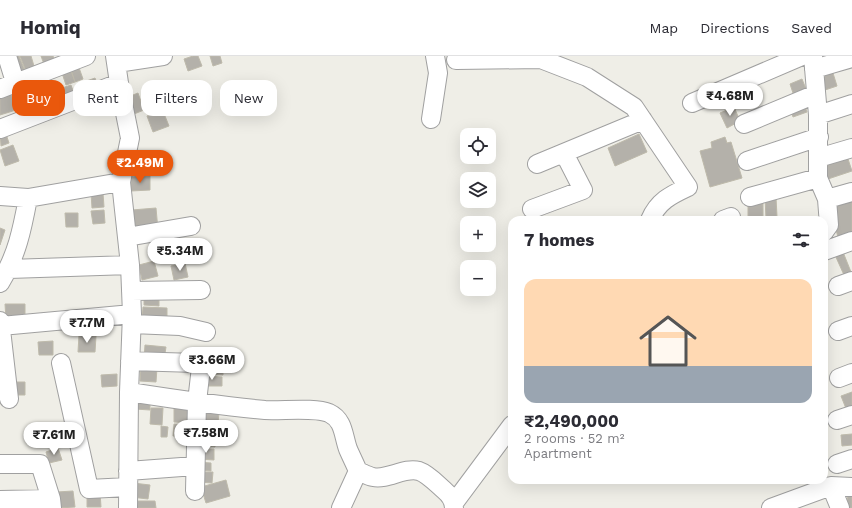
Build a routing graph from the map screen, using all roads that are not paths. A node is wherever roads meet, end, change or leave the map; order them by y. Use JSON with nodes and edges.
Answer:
{"nodes":[{"id":1,"x":7,"y":56,"type":"edge"},
{"id":2,"x":86,"y":56,"type":"edge"},
{"id":3,"x":164,"y":56,"type":"edge"},
{"id":4,"x":435,"y":56,"type":"edge"},
{"id":5,"x":802,"y":56,"type":"edge"},
{"id":6,"x":537,"y":58,"type":"edge"},
{"id":7,"x":852,"y":58,"type":"edge"},
{"id":8,"x":116,"y":60,"type":"edge"},
{"id":9,"x":456,"y":60,"type":"dead end"},
{"id":10,"x":814,"y":63,"type":"edge"},
{"id":11,"x":119,"y":80,"type":"edge"},
{"id":12,"x":8,"y":85,"type":"edge"},
{"id":13,"x":816,"y":94,"type":"junction"},
{"id":14,"x":73,"y":101,"type":"edge"},
{"id":15,"x":692,"y":103,"type":"dead end"},
{"id":16,"x":852,"y":104,"type":"edge"},
{"id":17,"x":818,"y":115,"type":"junction"},
{"id":18,"x":126,"y":116,"type":"edge"},
{"id":19,"x":431,"y":119,"type":"dead end"},
{"id":20,"x":643,"y":120,"type":"junction"},
{"id":21,"x":744,"y":124,"type":"dead end"},
{"id":22,"x":0,"y":129,"type":"edge"},
{"id":23,"x":819,"y":137,"type":"junction"},
{"id":24,"x":852,"y":148,"type":"edge"},
{"id":25,"x":564,"y":153,"type":"junction"},
{"id":26,"x":818,"y":158,"type":"junction"},
{"id":27,"x":747,"y":161,"type":"dead end"},
{"id":28,"x":537,"y":164,"type":"dead end"},
{"id":29,"x":818,"y":178,"type":"junction"},
{"id":30,"x":121,"y":182,"type":"junction"},
{"id":31,"x":852,"y":192,"type":"edge"},
{"id":32,"x":0,"y":196,"type":"edge"},
{"id":33,"x":750,"y":196,"type":"dead end"},
{"id":34,"x":28,"y":198,"type":"junction"},
{"id":35,"x":827,"y":199,"type":"junction"},
{"id":36,"x":532,"y":209,"type":"dead end"},
{"id":37,"x":652,"y":216,"type":"edge"},
{"id":38,"x":191,"y":226,"type":"dead end"},
{"id":39,"x":828,"y":226,"type":"edge"},
{"id":40,"x":127,"y":237,"type":"junction"},
{"id":41,"x":852,"y":241,"type":"edge"},
{"id":42,"x":828,"y":255,"type":"edge"},
{"id":43,"x":130,"y":265,"type":"junction"},
{"id":44,"x":4,"y":276,"type":"edge"},
{"id":45,"x":201,"y":290,"type":"dead end"},
{"id":46,"x":131,"y":292,"type":"junction"},
{"id":47,"x":132,"y":319,"type":"junction"},
{"id":48,"x":1,"y":323,"type":"edge"},
{"id":49,"x":206,"y":332,"type":"dead end"},
{"id":50,"x":130,"y":360,"type":"junction"},
{"id":51,"x":61,"y":363,"type":"dead end"},
{"id":52,"x":129,"y":392,"type":"junction"},
{"id":53,"x":9,"y":399,"type":"dead end"},
{"id":54,"x":197,"y":402,"type":"junction"},
{"id":55,"x":508,"y":430,"type":"edge"},
{"id":56,"x":0,"y":464,"type":"edge"},
{"id":57,"x":195,"y":466,"type":"junction"},
{"id":58,"x":358,"y":471,"type":"junction"},
{"id":59,"x":128,"y":479,"type":"junction"},
{"id":60,"x":831,"y":486,"type":"junction"},
{"id":61,"x":852,"y":487,"type":"edge"},
{"id":62,"x":195,"y":490,"type":"dead end"},
{"id":63,"x":0,"y":500,"type":"edge"},
{"id":64,"x":52,"y":504,"type":"edge"},
{"id":65,"x":454,"y":505,"type":"edge"},
{"id":66,"x":128,"y":508,"type":"edge"},
{"id":67,"x":341,"y":508,"type":"edge"},
{"id":68,"x":771,"y":508,"type":"edge"},
{"id":69,"x":840,"y":508,"type":"edge"}],
"edges":[{"from":1,"to":12,"type":"street"},
{"from":2,"to":12,"type":"street"},
{"from":3,"to":8,"type":"street"},
{"from":4,"to":19,"type":"street"},
{"from":5,"to":15,"type":"street"},
{"from":6,"to":9,"type":"street"},
{"from":6,"to":20,"type":"street"},
{"from":7,"to":10,"type":"street"},
{"from":8,"to":11,"type":"street"},
{"from":10,"to":13,"type":"street"},
{"from":13,"to":17,"type":"street"},
{"from":13,"to":21,"type":"street"},
{"from":14,"to":22,"type":"street"},
{"from":16,"to":17,"type":"street"},
{"from":17,"to":23,"type":"street"},
{"from":18,"to":30,"type":"street"},
{"from":20,"to":25,"type":"street"},
{"from":20,"to":37,"type":"street"},
{"from":23,"to":26,"type":"street"},
{"from":23,"to":27,"type":"street"},
{"from":24,"to":26,"type":"street"},
{"from":25,"to":28,"type":"street"},
{"from":25,"to":36,"type":"street"},
{"from":26,"to":29,"type":"street"},
{"from":29,"to":33,"type":"street"},
{"from":29,"to":35,"type":"street"},
{"from":30,"to":34,"type":"street"},
{"from":30,"to":40,"type":"street"},
{"from":31,"to":35,"type":"street"},
{"from":32,"to":34,"type":"street"},
{"from":34,"to":44,"type":"street"},
{"from":35,"to":39,"type":"street"},
{"from":38,"to":40,"type":"street"},
{"from":40,"to":43,"type":"street"},
{"from":41,"to":42,"type":"street"},
{"from":43,"to":44,"type":"street"},
{"from":43,"to":46,"type":"street"},
{"from":45,"to":46,"type":"street"},
{"from":46,"to":47,"type":"street"},
{"from":47,"to":48,"type":"street"},
{"from":47,"to":49,"type":"street"},
{"from":47,"to":50,"type":"street"},
{"from":48,"to":53,"type":"street"},
{"from":50,"to":52,"type":"street"},
{"from":50,"to":54,"type":"street"},
{"from":51,"to":59,"type":"street"},
{"from":52,"to":54,"type":"street"},
{"from":52,"to":59,"type":"street"},
{"from":54,"to":57,"type":"street"},
{"from":54,"to":58,"type":"street"},
{"from":55,"to":65,"type":"street"},
{"from":56,"to":64,"type":"street"},
{"from":57,"to":59,"type":"street"},
{"from":57,"to":62,"type":"street"},
{"from":58,"to":65,"type":"street"},
{"from":58,"to":67,"type":"street"},
{"from":59,"to":66,"type":"street"},
{"from":60,"to":61,"type":"street"},
{"from":60,"to":68,"type":"street"},
{"from":60,"to":69,"type":"street"},
{"from":63,"to":64,"type":"street"}]}
